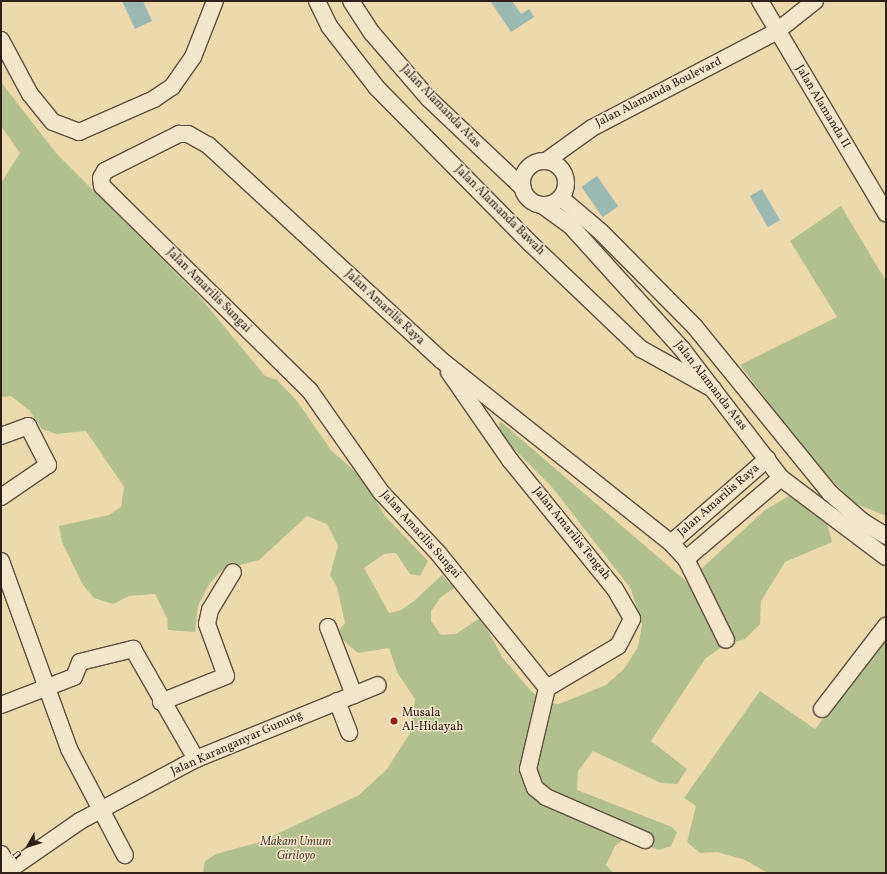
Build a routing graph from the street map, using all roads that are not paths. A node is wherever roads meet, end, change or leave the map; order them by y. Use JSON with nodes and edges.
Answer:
{"nodes":[{"id":1,"x":215,"y":1,"type":"edge"},
{"id":2,"x":317,"y":1,"type":"edge"},
{"id":3,"x":350,"y":1,"type":"edge"},
{"id":4,"x":760,"y":1,"type":"edge"},
{"id":5,"x":815,"y":1,"type":"edge"},
{"id":6,"x":776,"y":32,"type":"junction"},
{"id":7,"x":1,"y":40,"type":"edge"},
{"id":8,"x":546,"y":161,"type":"junction"},
{"id":9,"x":102,"y":186,"type":"joint"},
{"id":10,"x":523,"y":188,"type":"junction"},
{"id":11,"x":561,"y":198,"type":"junction"},
{"id":12,"x":542,"y":205,"type":"junction"},
{"id":13,"x":886,"y":213,"type":"edge"},
{"id":14,"x":441,"y":360,"type":"joint"},
{"id":15,"x":713,"y":389,"type":"junction"},
{"id":16,"x":472,"y":394,"type":"junction"},
{"id":17,"x":1,"y":436,"type":"edge"},
{"id":18,"x":767,"y":459,"type":"junction"},
{"id":19,"x":781,"y":478,"type":"junction"},
{"id":20,"x":1,"y":497,"type":"edge"},
{"id":21,"x":720,"y":500,"type":"junction"},
{"id":22,"x":736,"y":517,"type":"junction"},
{"id":23,"x":886,"y":536,"type":"edge"},
{"id":24,"x":671,"y":543,"type":"junction"},
{"id":25,"x":886,"y":557,"type":"edge"},
{"id":26,"x":686,"y":559,"type":"junction"},
{"id":27,"x":3,"y":569,"type":"edge"},
{"id":28,"x":233,"y":572,"type":"dead end"},
{"id":29,"x":886,"y":626,"type":"edge"},
{"id":30,"x":328,"y":627,"type":"dead end"},
{"id":31,"x":726,"y":640,"type":"dead end"},
{"id":32,"x":378,"y":686,"type":"dead end"},
{"id":33,"x":48,"y":687,"type":"junction"},
{"id":34,"x":547,"y":688,"type":"junction"},
{"id":35,"x":354,"y":695,"type":"junction"},
{"id":36,"x":337,"y":701,"type":"junction"},
{"id":37,"x":161,"y":702,"type":"junction"},
{"id":38,"x":1,"y":705,"type":"edge"},
{"id":39,"x":822,"y":709,"type":"dead end"},
{"id":40,"x":349,"y":733,"type":"dead end"},
{"id":41,"x":196,"y":759,"type":"junction"},
{"id":42,"x":99,"y":810,"type":"junction"},
{"id":43,"x":645,"y":840,"type":"dead end"},
{"id":44,"x":1,"y":854,"type":"edge"},
{"id":45,"x":125,"y":855,"type":"dead end"},
{"id":46,"x":9,"y":872,"type":"edge"}],
"edges":[{"from":1,"to":7,"type":"street"},
{"from":2,"to":15,"type":"street","name":"Jalan Alamanda Bawah"},
{"from":3,"to":10,"type":"street","name":"Jalan Alamanda Atas"},
{"from":4,"to":6,"type":"street","name":"Jalan Alamanda II"},
{"from":5,"to":6,"type":"street","name":"Jalan Alamanda Boulevard"},
{"from":6,"to":8,"type":"street","name":"Jalan Alamanda Boulevard"},
{"from":6,"to":13,"type":"street","name":"Jalan Alamanda II"},
{"from":8,"to":10,"type":"street","name":"Jalan Alamanda Boulevard"},
{"from":8,"to":11,"type":"street"},
{"from":9,"to":14,"type":"street","name":"Jalan Amarilis Raya"},
{"from":9,"to":34,"type":"street","name":"Jalan Amarilis Sungai"},
{"from":10,"to":12,"type":"street"},
{"from":11,"to":12,"type":"street"},
{"from":11,"to":23,"type":"street","name":"Jalan Alamanda Atas"},
{"from":12,"to":15,"type":"street","name":"Jalan Alamanda Atas"},
{"from":14,"to":16,"type":"street","name":"Jalan Amarilis Tengah"},
{"from":15,"to":18,"type":"street","name":"Jalan Alamanda Atas"},
{"from":16,"to":24,"type":"street","name":"Jalan Amarilis Raya"},
{"from":16,"to":34,"type":"street","name":"Jalan Amarilis Tengah"},
{"from":17,"to":20,"type":"street"},
{"from":18,"to":19,"type":"street","name":"Jalan Alamanda Atas"},
{"from":18,"to":21,"type":"street","name":"Jalan Amarilis Raya"},
{"from":19,"to":22,"type":"street","name":"Jalan Amarilis Raya"},
{"from":19,"to":25,"type":"street","name":"Jalan Alamanda Atas"},
{"from":21,"to":22,"type":"street"},
{"from":21,"to":24,"type":"street","name":"Jalan Amarilis Raya"},
{"from":22,"to":26,"type":"street","name":"Jalan Amarilis Raya"},
{"from":24,"to":26,"type":"street","name":"Jalan Amarilis Raya"},
{"from":26,"to":31,"type":"street","name":"Jalan Amarilis Raya"},
{"from":27,"to":33,"type":"street"},
{"from":28,"to":37,"type":"street"},
{"from":29,"to":39,"type":"street"},
{"from":30,"to":35,"type":"street"},
{"from":32,"to":35,"type":"street","name":"Jalan Karanganyar Gunung"},
{"from":33,"to":37,"type":"street"},
{"from":33,"to":38,"type":"street"},
{"from":33,"to":42,"type":"street"},
{"from":34,"to":43,"type":"street"},
{"from":35,"to":36,"type":"street","name":"Jalan Karanganyar Gunung"},
{"from":36,"to":40,"type":"street"},
{"from":36,"to":41,"type":"street","name":"Jalan Karanganyar Gunung"},
{"from":37,"to":41,"type":"street"},
{"from":41,"to":42,"type":"street","name":"Jalan Karanganyar Gunung"},
{"from":42,"to":45,"type":"street"},
{"from":42,"to":46,"type":"street","name":"Jalan Karanganyar Gunung"},
{"from":44,"to":46,"type":"street","name":"Jalan Karanganyar Gunung"}]}
